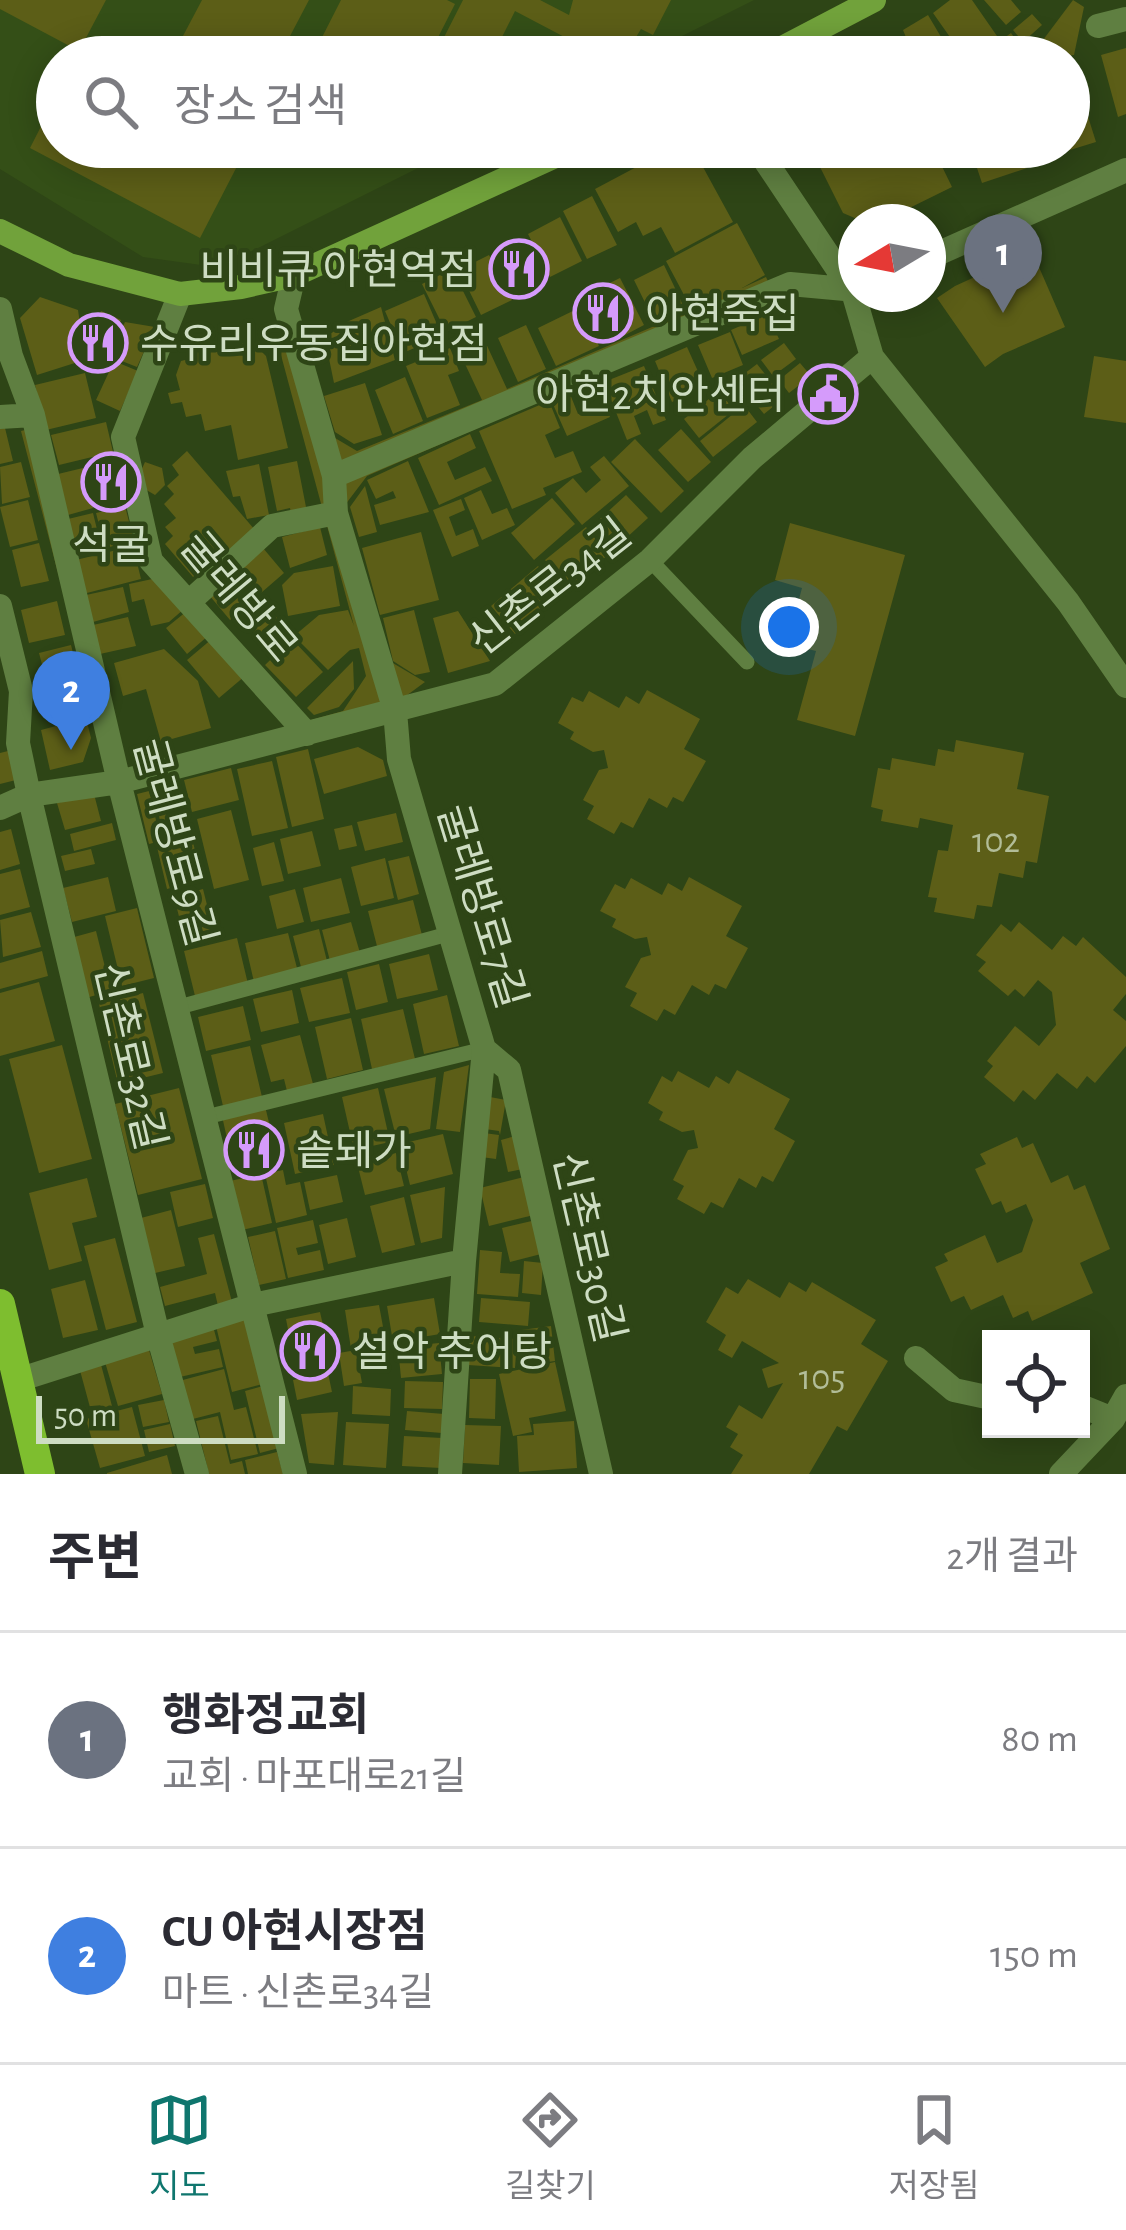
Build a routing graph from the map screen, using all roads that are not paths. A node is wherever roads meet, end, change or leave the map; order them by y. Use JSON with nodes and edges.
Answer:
{"nodes":[{"id":1,"x":874,"y":0,"type":"edge"},
{"id":2,"x":1126,"y":20,"type":"edge"},
{"id":3,"x":1098,"y":26,"type":"dead end"},
{"id":4,"x":805,"y":36,"type":"edge"},
{"id":5,"x":529,"y":168,"type":"edge"},
{"id":6,"x":770,"y":168,"type":"edge"},
{"id":7,"x":1126,"y":170,"type":"edge"},
{"id":8,"x":0,"y":232,"type":"edge"},
{"id":9,"x":946,"y":250,"type":"edge"},
{"id":10,"x":838,"y":266,"type":"edge"},
{"id":11,"x":294,"y":274,"type":"junction"},
{"id":12,"x":838,"y":289,"type":"edge"},
{"id":13,"x":180,"y":294,"type":"junction"},
{"id":14,"x":0,"y":309,"type":"edge"},
{"id":15,"x":860,"y":312,"type":"edge"},
{"id":16,"x":872,"y":358,"type":"junction"},
{"id":17,"x":33,"y":415,"type":"junction"},
{"id":18,"x":0,"y":417,"type":"edge"},
{"id":19,"x":334,"y":476,"type":"junction"},
{"id":20,"x":336,"y":513,"type":"junction"},
{"id":21,"x":650,"y":560,"type":"junction"},
{"id":22,"x":189,"y":602,"type":"junction"},
{"id":23,"x":0,"y":606,"type":"edge"},
{"id":24,"x":747,"y":662,"type":"dead end"},
{"id":25,"x":1126,"y":686,"type":"edge"},
{"id":26,"x":395,"y":712,"type":"junction"},
{"id":27,"x":307,"y":734,"type":"junction"},
{"id":28,"x":118,"y":782,"type":"junction"},
{"id":29,"x":29,"y":795,"type":"junction"},
{"id":30,"x":0,"y":808,"type":"edge"},
{"id":31,"x":448,"y":934,"type":"junction"},
{"id":32,"x":179,"y":1007,"type":"junction"},
{"id":33,"x":484,"y":1048,"type":"junction"},
{"id":34,"x":206,"y":1117,"type":"junction"},
{"id":35,"x":464,"y":1261,"type":"junction"},
{"id":36,"x":0,"y":1304,"type":"edge"},
{"id":37,"x":253,"y":1305,"type":"junction"},
{"id":38,"x":158,"y":1335,"type":"junction"},
{"id":39,"x":916,"y":1358,"type":"dead end"},
{"id":40,"x":18,"y":1380,"type":"junction"},
{"id":41,"x":982,"y":1396,"type":"edge"},
{"id":42,"x":1090,"y":1406,"type":"edge"},
{"id":43,"x":1120,"y":1407,"type":"edge"},
{"id":44,"x":40,"y":1474,"type":"edge"},
{"id":45,"x":197,"y":1474,"type":"edge"},
{"id":46,"x":295,"y":1474,"type":"edge"},
{"id":47,"x":450,"y":1474,"type":"edge"},
{"id":48,"x":602,"y":1474,"type":"edge"},
{"id":49,"x":1061,"y":1474,"type":"edge"}],
"edges":[{"from":1,"to":4,"type":"street"},
{"from":2,"to":3,"type":"street"},
{"from":5,"to":11,"type":"street"},
{"from":6,"to":10,"type":"street"},
{"from":7,"to":9,"type":"street"},
{"from":8,"to":13,"type":"street"},
{"from":11,"to":13,"type":"street"},
{"from":11,"to":19,"type":"street","name":"굴레방로7길"},
{"from":12,"to":19,"type":"street"},
{"from":13,"to":22,"type":"street","name":"굴레방로"},
{"from":14,"to":17,"type":"street","name":"굴레방로9길"},
{"from":15,"to":16,"type":"street"},
{"from":16,"to":21,"type":"street","name":"신촌로34길"},
{"from":16,"to":25,"type":"street"},
{"from":17,"to":18,"type":"street"},
{"from":17,"to":28,"type":"street","name":"굴레방로9길"},
{"from":19,"to":20,"type":"street","name":"굴레방로7길"},
{"from":20,"to":22,"type":"street"},
{"from":20,"to":26,"type":"street","name":"굴레방로7길"},
{"from":21,"to":24,"type":"lane"},
{"from":21,"to":26,"type":"street","name":"신촌로34길"},
{"from":22,"to":27,"type":"street","name":"굴레방로"},
{"from":23,"to":29,"type":"street"},
{"from":26,"to":27,"type":"street","name":"신촌로34길"},
{"from":26,"to":31,"type":"street","name":"굴레방로7길"},
{"from":27,"to":28,"type":"street","name":"신촌로34길"},
{"from":28,"to":29,"type":"street","name":"신촌로34길"},
{"from":28,"to":32,"type":"street","name":"굴레방로9길"},
{"from":29,"to":30,"type":"street","name":"신촌로34길"},
{"from":29,"to":38,"type":"street","name":"신촌로32길"},
{"from":31,"to":32,"type":"lane","name":"굴레방로9길"},
{"from":31,"to":33,"type":"street","name":"굴레방로7길"},
{"from":32,"to":34,"type":"street","name":"굴레방로9길"},
{"from":33,"to":34,"type":"lane"},
{"from":33,"to":35,"type":"street","name":"굴레방로7길"},
{"from":33,"to":48,"type":"street","name":"신촌로30길"},
{"from":34,"to":37,"type":"street","name":"굴레방로9길"},
{"from":35,"to":37,"type":"street"},
{"from":35,"to":47,"type":"street","name":"굴레방로7길"},
{"from":36,"to":40,"type":"main road"},
{"from":37,"to":38,"type":"street"},
{"from":37,"to":46,"type":"street","name":"굴레방로9길"},
{"from":38,"to":40,"type":"street"},
{"from":38,"to":45,"type":"street"},
{"from":39,"to":41,"type":"street"},
{"from":40,"to":44,"type":"main road"},
{"from":42,"to":43,"type":"street"},
{"from":43,"to":49,"type":"street"}]}
